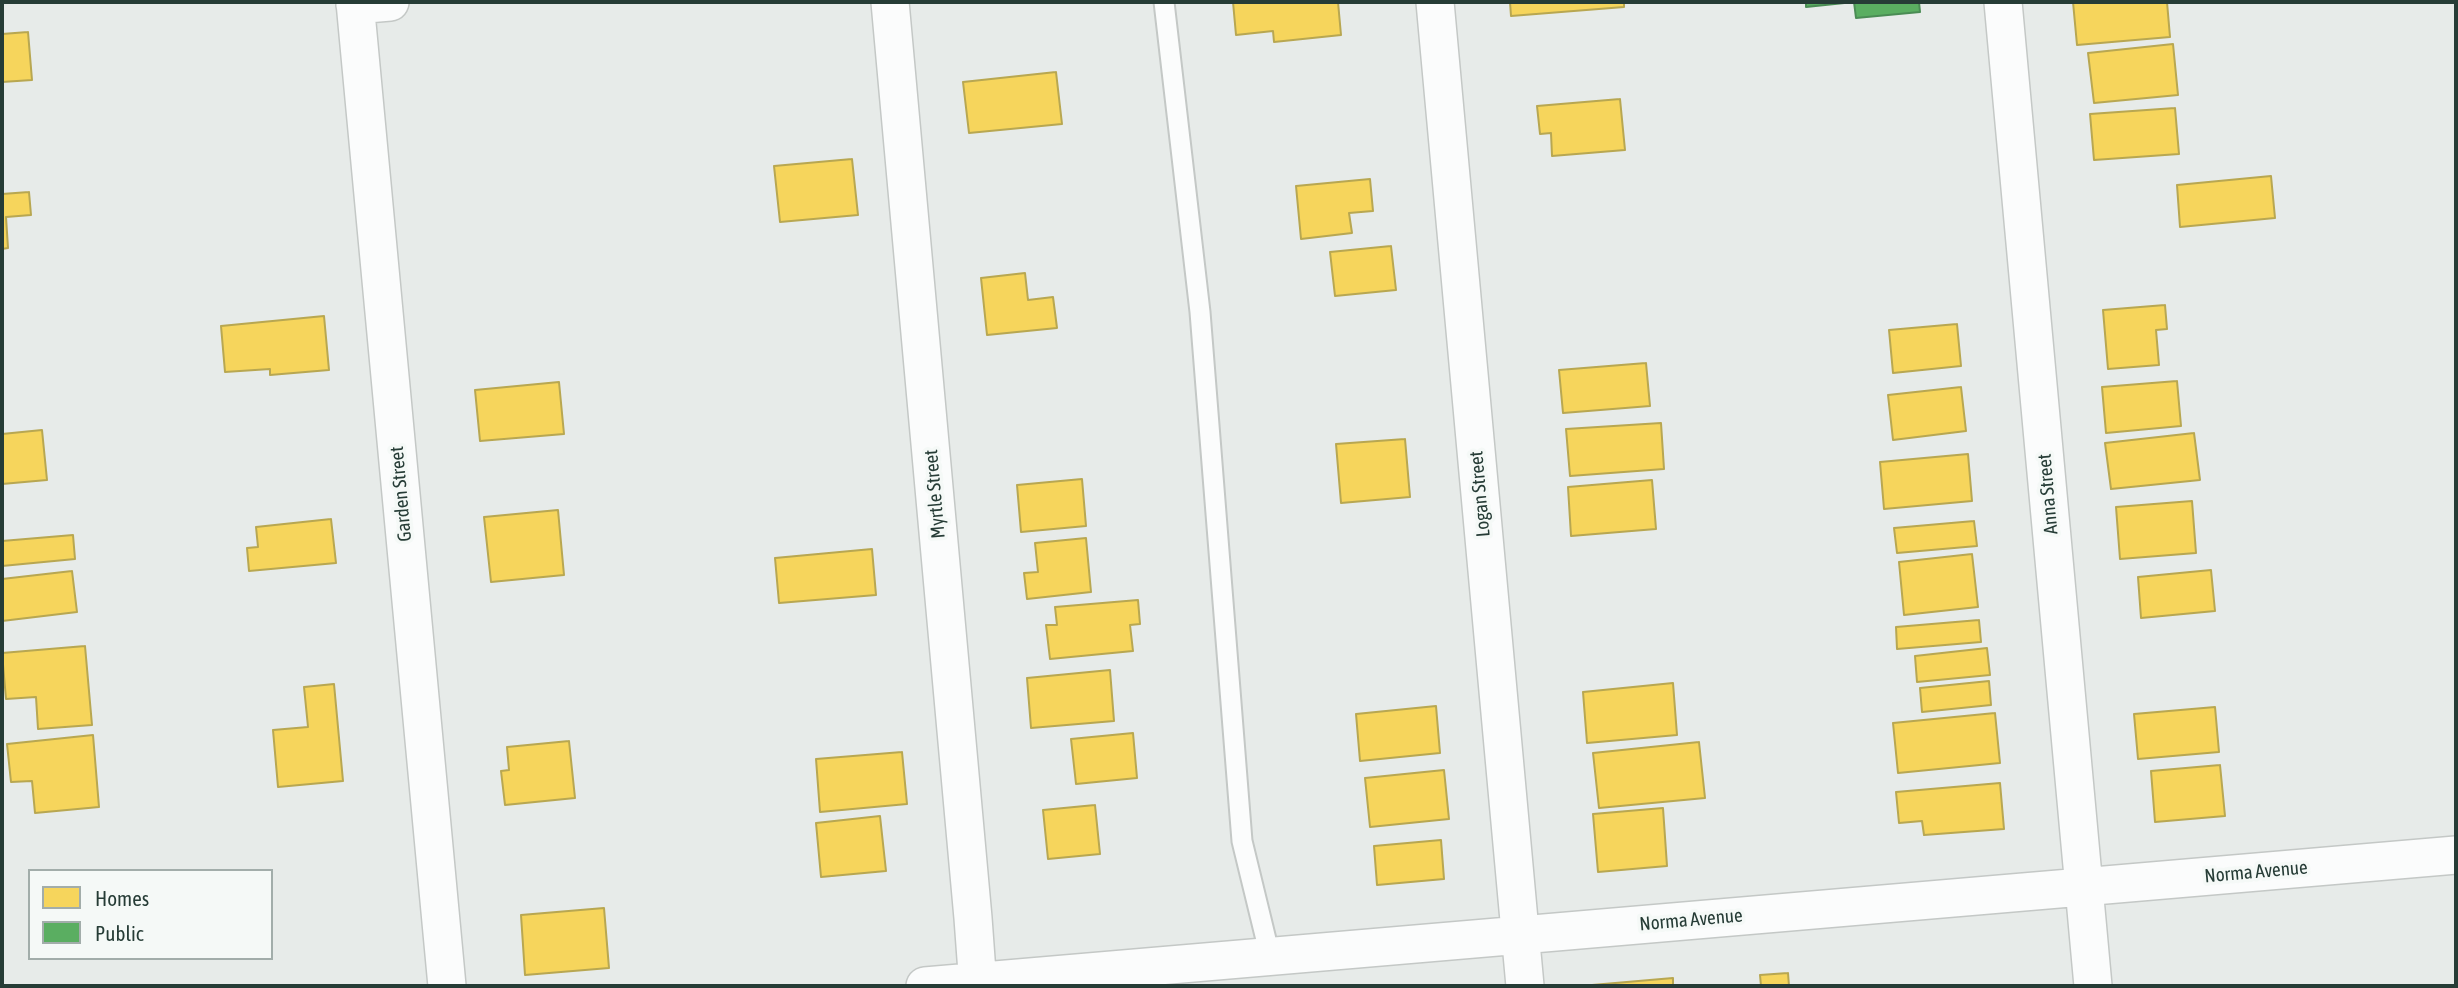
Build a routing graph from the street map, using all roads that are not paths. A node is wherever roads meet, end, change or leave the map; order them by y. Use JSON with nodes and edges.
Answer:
{"nodes":[{"id":1,"x":890,"y":2,"type":"edge"},
{"id":2,"x":1164,"y":2,"type":"edge"},
{"id":3,"x":1435,"y":2,"type":"edge"},
{"id":4,"x":2003,"y":2,"type":"edge"},
{"id":5,"x":367,"y":3,"type":"edge"},
{"id":6,"x":2456,"y":855,"type":"edge"},
{"id":7,"x":2083,"y":886,"type":"junction"},
{"id":8,"x":1520,"y":935,"type":"junction"},
{"id":9,"x":1270,"y":956,"type":"junction"},
{"id":10,"x":977,"y":984,"type":"edge"},
{"id":11,"x":447,"y":986,"type":"edge"},
{"id":12,"x":925,"y":986,"type":"edge"},
{"id":13,"x":1525,"y":986,"type":"edge"},
{"id":14,"x":2093,"y":986,"type":"edge"}],
"edges":[{"from":1,"to":10,"type":"street","name":"Myrtle Street"},
{"from":2,"to":9,"type":"lane"},
{"from":3,"to":8,"type":"street","name":"Logan Street"},
{"from":4,"to":7,"type":"street","name":"Anna Street"},
{"from":5,"to":11,"type":"street","name":"Garden Street"},
{"from":6,"to":7,"type":"street","name":"Norma Avenue"},
{"from":7,"to":8,"type":"street","name":"Norma Avenue"},
{"from":7,"to":14,"type":"street","name":"Anna Street"},
{"from":8,"to":9,"type":"street","name":"Norma Avenue"},
{"from":8,"to":13,"type":"street","name":"Logan Street"},
{"from":9,"to":10,"type":"street","name":"Norma Avenue"},
{"from":10,"to":12,"type":"street","name":"Norma Avenue"}]}
